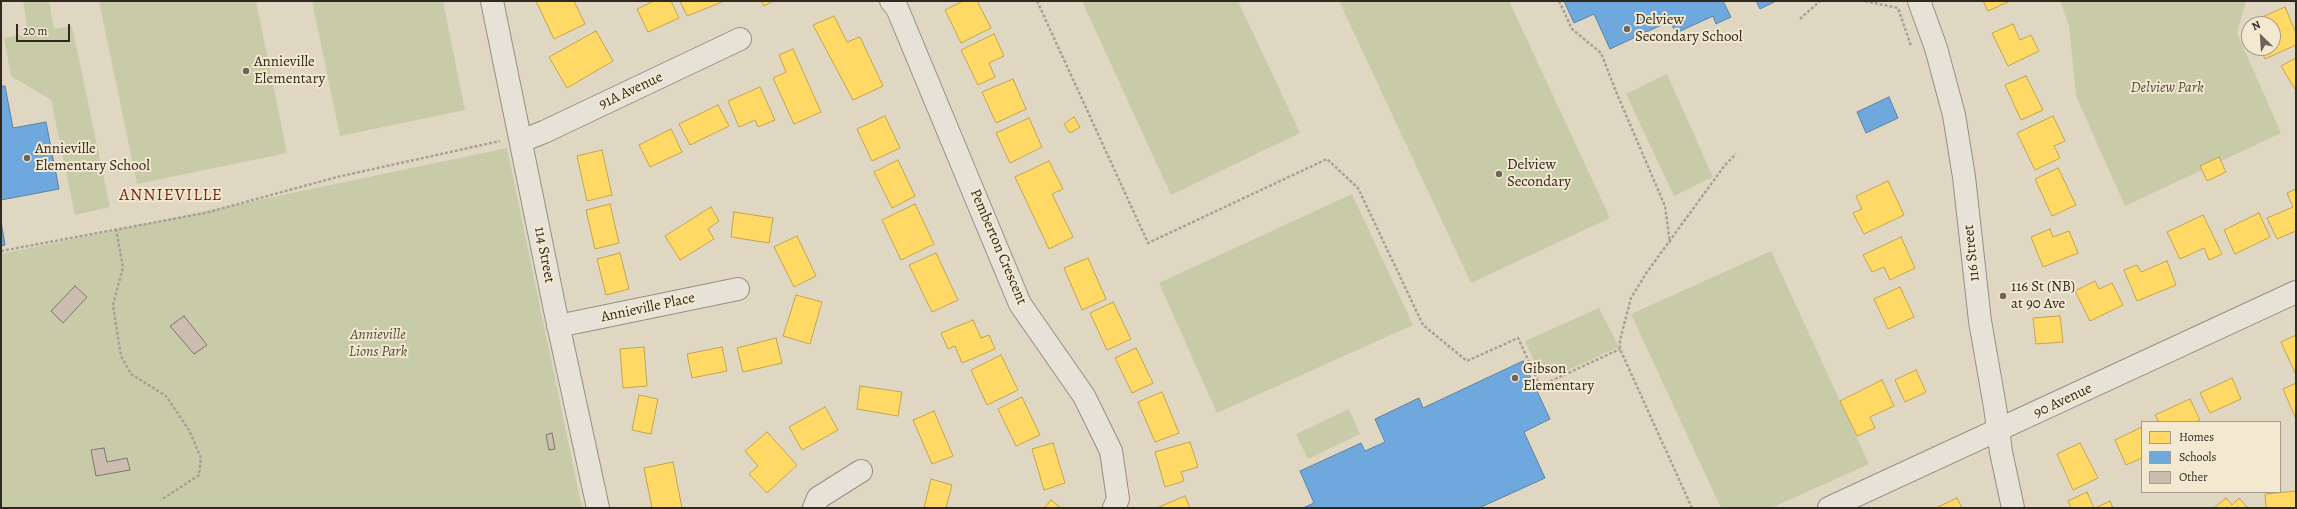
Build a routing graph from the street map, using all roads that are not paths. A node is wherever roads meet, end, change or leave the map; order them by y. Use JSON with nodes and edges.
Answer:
{"nodes":[{"id":1,"x":492,"y":1,"type":"edge"},
{"id":2,"x":891,"y":1,"type":"edge"},
{"id":3,"x":1919,"y":1,"type":"edge"},
{"id":4,"x":740,"y":39,"type":"dead end"},
{"id":5,"x":513,"y":140,"type":"junction"},
{"id":6,"x":738,"y":289,"type":"dead end"},
{"id":7,"x":2296,"y":292,"type":"edge"},
{"id":8,"x":558,"y":326,"type":"junction"},
{"id":9,"x":1998,"y":430,"type":"junction"},
{"id":10,"x":861,"y":472,"type":"dead end"},
{"id":11,"x":598,"y":508,"type":"edge"},
{"id":12,"x":814,"y":508,"type":"edge"},
{"id":13,"x":1114,"y":508,"type":"edge"},
{"id":14,"x":1829,"y":508,"type":"edge"},
{"id":15,"x":2013,"y":508,"type":"edge"}],
"edges":[{"from":1,"to":5,"type":"street","name":"114 Street"},
{"from":2,"to":13,"type":"street","name":"Pemberton Crescent"},
{"from":3,"to":9,"type":"street","name":"116 Street"},
{"from":4,"to":5,"type":"street","name":"91A Avenue"},
{"from":5,"to":8,"type":"street","name":"114 Street"},
{"from":6,"to":8,"type":"street","name":"Annieville Place"},
{"from":7,"to":9,"type":"street","name":"90 Avenue"},
{"from":8,"to":11,"type":"street","name":"114 Street"},
{"from":9,"to":14,"type":"street","name":"90 Avenue"},
{"from":9,"to":15,"type":"street","name":"116 Street"},
{"from":10,"to":12,"type":"street"}]}
